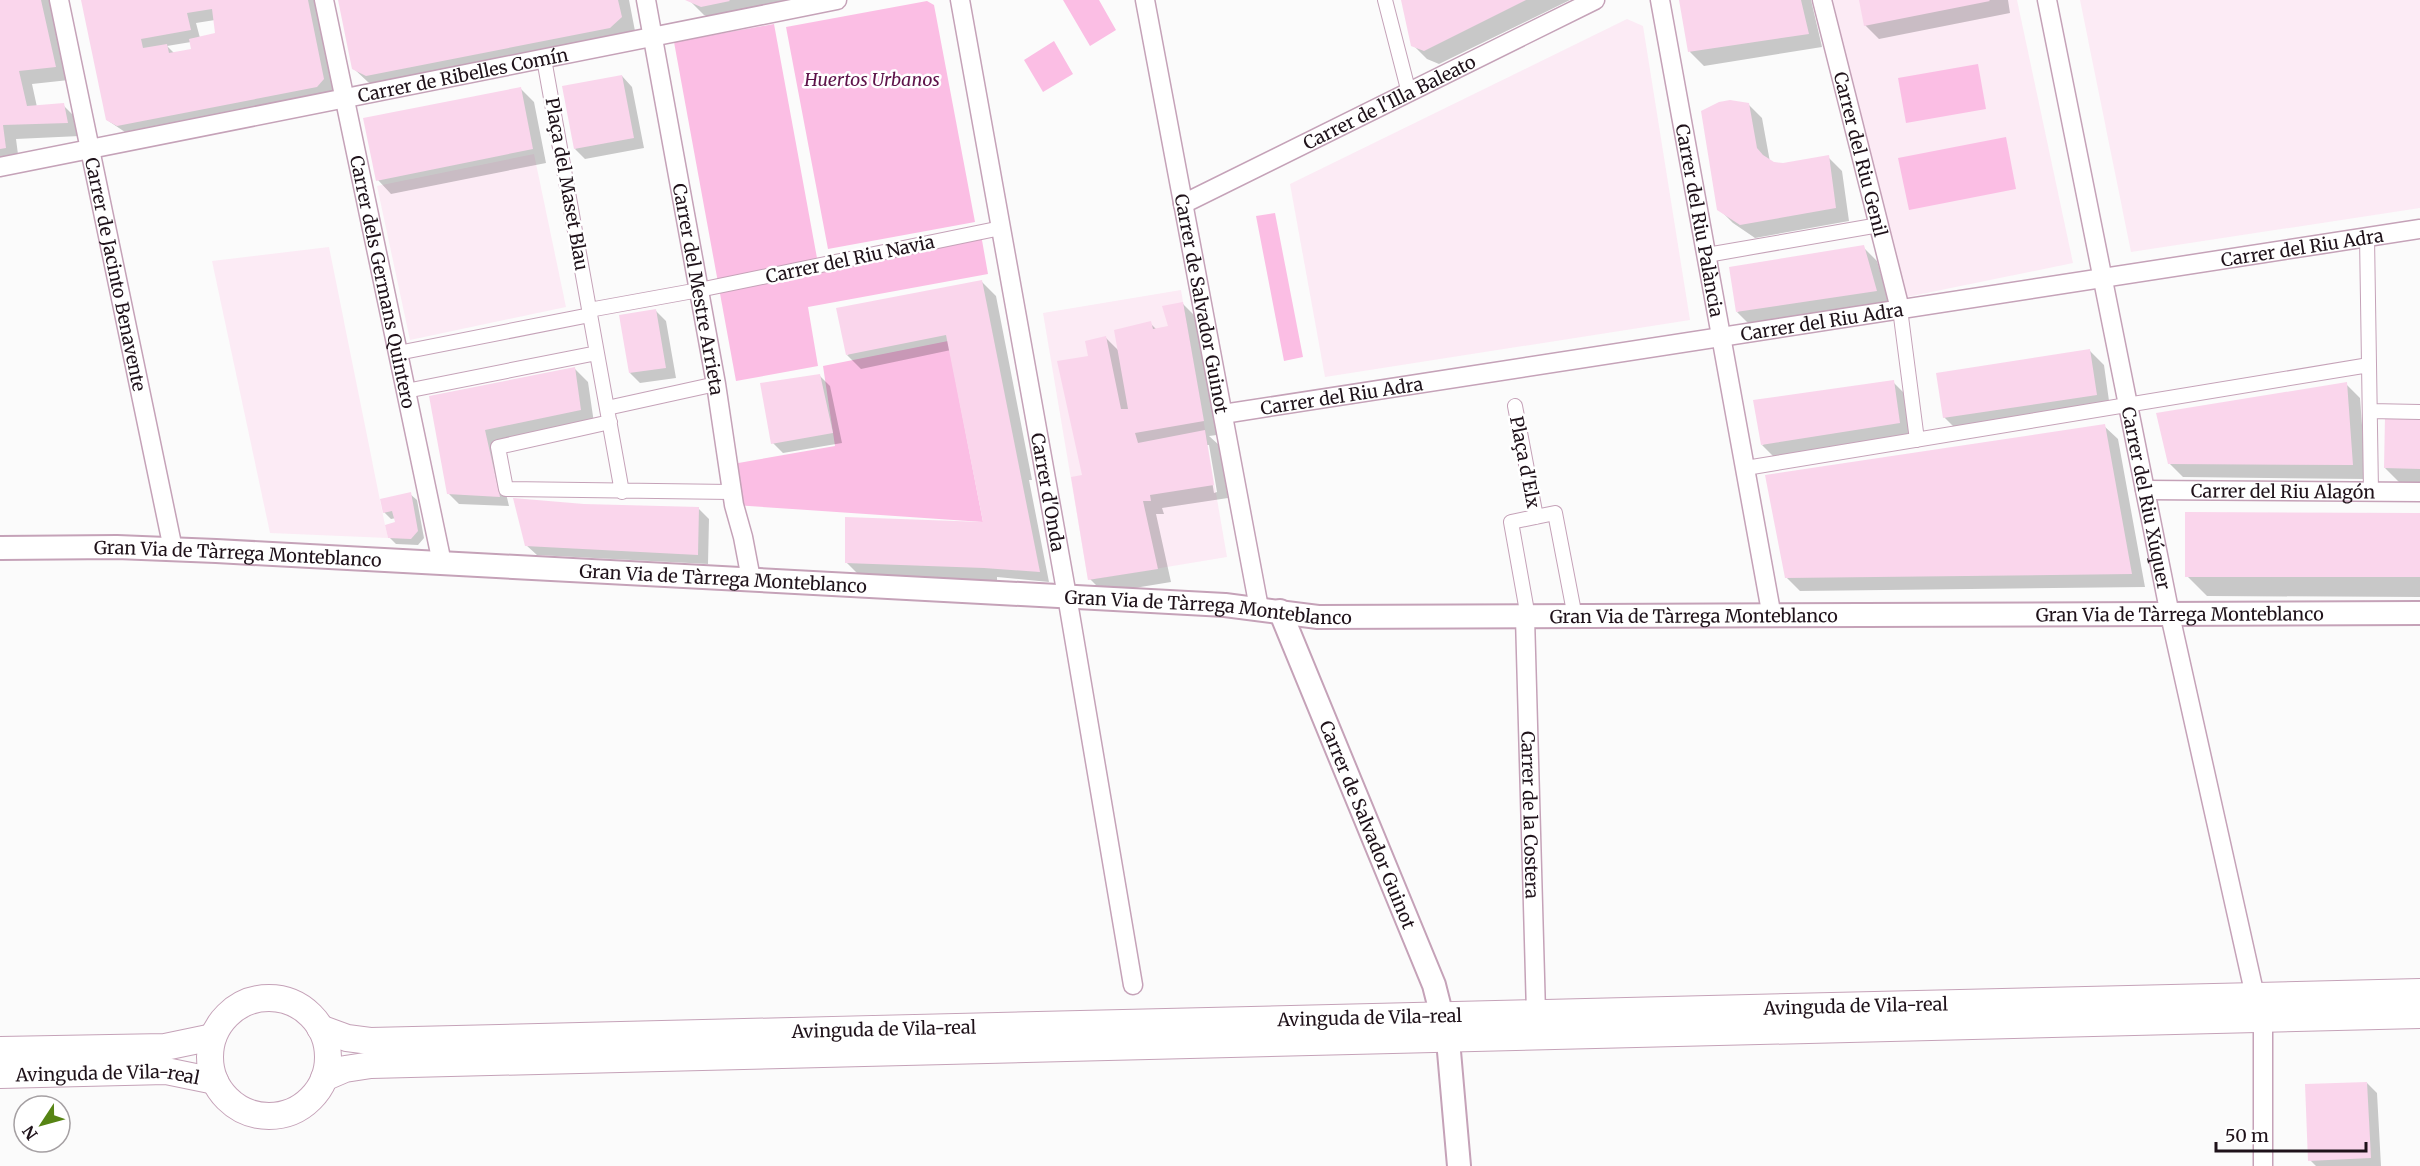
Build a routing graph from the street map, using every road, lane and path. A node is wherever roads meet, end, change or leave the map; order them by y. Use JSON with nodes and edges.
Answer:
{"nodes":[{"id":1,"x":59,"y":0,"type":"edge"},
{"id":2,"x":324,"y":0,"type":"edge"},
{"id":3,"x":646,"y":0,"type":"edge"},
{"id":4,"x":837,"y":0,"type":"edge"},
{"id":5,"x":960,"y":0,"type":"edge"},
{"id":6,"x":1145,"y":0,"type":"edge"},
{"id":7,"x":1385,"y":0,"type":"edge"},
{"id":8,"x":1595,"y":0,"type":"edge"},
{"id":9,"x":1660,"y":0,"type":"edge"},
{"id":10,"x":1822,"y":0,"type":"edge"},
{"id":11,"x":2047,"y":0,"type":"edge"},
{"id":12,"x":653,"y":37,"type":"junction"},
{"id":13,"x":544,"y":59,"type":"junction"},
{"id":14,"x":1409,"y":93,"type":"junction"},
{"id":15,"x":345,"y":99,"type":"junction"},
{"id":16,"x":88,"y":150,"type":"junction"},
{"id":17,"x":0,"y":167,"type":"edge"},
{"id":18,"x":1184,"y":204,"type":"junction"},
{"id":19,"x":1879,"y":225,"type":"junction"},
{"id":20,"x":1001,"y":228,"type":"junction"},
{"id":21,"x":2420,"y":229,"type":"edge"},
{"id":22,"x":2367,"y":237,"type":"junction"},
{"id":23,"x":1707,"y":255,"type":"junction"},
{"id":24,"x":2102,"y":278,"type":"junction"},
{"id":25,"x":699,"y":290,"type":"junction"},
{"id":26,"x":1900,"y":309,"type":"junction"},
{"id":27,"x":590,"y":312,"type":"junction"},
{"id":28,"x":1722,"y":337,"type":"junction"},
{"id":29,"x":398,"y":353,"type":"junction"},
{"id":30,"x":597,"y":353,"type":"junction"},
{"id":31,"x":2369,"y":365,"type":"junction"},
{"id":32,"x":716,"y":384,"type":"junction"},
{"id":33,"x":406,"y":391,"type":"junction"},
{"id":34,"x":2128,"y":405,"type":"junction"},
{"id":35,"x":1515,"y":406,"type":"dead end"},
{"id":36,"x":607,"y":408,"type":"junction"},
{"id":37,"x":2370,"y":411,"type":"junction"},
{"id":38,"x":2420,"y":412,"type":"edge"},
{"id":39,"x":1222,"y":414,"type":"junction"},
{"id":40,"x":610,"y":422,"type":"junction"},
{"id":41,"x":1917,"y":440,"type":"junction"},
{"id":42,"x":1746,"y":468,"type":"junction"},
{"id":43,"x":2145,"y":490,"type":"junction"},
{"id":44,"x":2371,"y":491,"type":"junction"},
{"id":45,"x":622,"y":492,"type":"junction"},
{"id":46,"x":731,"y":492,"type":"junction"},
{"id":47,"x":2420,"y":492,"type":"edge"},
{"id":48,"x":1536,"y":517,"type":"junction"},
{"id":49,"x":0,"y":548,"type":"edge"},
{"id":50,"x":173,"y":549,"type":"junction"},
{"id":51,"x":442,"y":563,"type":"junction"},
{"id":52,"x":752,"y":579,"type":"junction"},
{"id":53,"x":1067,"y":596,"type":"junction"},
{"id":54,"x":1269,"y":610,"type":"junction"},
{"id":55,"x":2420,"y":614,"type":"edge"},
{"id":56,"x":2169,"y":615,"type":"junction"},
{"id":57,"x":1527,"y":617,"type":"junction"},
{"id":58,"x":1575,"y":617,"type":"junction"},
{"id":59,"x":1772,"y":617,"type":"junction"},
{"id":60,"x":1133,"y":985,"type":"dead end"},
{"id":61,"x":2420,"y":992,"type":"edge"},
{"id":62,"x":2259,"y":1007,"type":"junction"},
{"id":63,"x":1536,"y":1013,"type":"junction"},
{"id":64,"x":2420,"y":1016,"type":"edge"},
{"id":65,"x":320,"y":1028,"type":"junction"},
{"id":66,"x":1445,"y":1028,"type":"junction"},
{"id":67,"x":213,"y":1037,"type":"junction"},
{"id":68,"x":0,"y":1050,"type":"edge"},
{"id":69,"x":0,"y":1075,"type":"edge"},
{"id":70,"x":324,"y":1078,"type":"junction"},
{"id":71,"x":215,"y":1081,"type":"junction"},
{"id":72,"x":1459,"y":1166,"type":"edge"},
{"id":73,"x":2263,"y":1166,"type":"edge"}],
"edges":[{"from":1,"to":16,"type":"street","name":"Carrer de Jacinto Benavente"},
{"from":2,"to":15,"type":"street","name":"Carrer dels Germans Quintero"},
{"from":3,"to":12,"type":"street","name":"Carrer del Mestre Arrieta"},
{"from":4,"to":12,"type":"street","name":"Carrer de Ribelles Comín"},
{"from":5,"to":20,"type":"street","name":"Carrer d'Onda"},
{"from":6,"to":18,"type":"street","name":"Carrer de Salvador Guinot"},
{"from":7,"to":14,"type":"street"},
{"from":8,"to":14,"type":"street","name":"Carrer de l'Illa Baleato"},
{"from":9,"to":23,"type":"street","name":"Carrer del Riu Palància"},
{"from":10,"to":19,"type":"street","name":"Carrer del Riu Genil"},
{"from":11,"to":24,"type":"street","name":"Carrer del Riu Xúquer"},
{"from":12,"to":13,"type":"street","name":"Carrer de Ribelles Comín"},
{"from":12,"to":25,"type":"street","name":"Carrer del Mestre Arrieta"},
{"from":13,"to":15,"type":"street","name":"Carrer de Ribelles Comín"},
{"from":13,"to":27,"type":"street","name":"Plaça del Maset Blau"},
{"from":14,"to":18,"type":"street","name":"Carrer de l'Illa Baleato"},
{"from":15,"to":16,"type":"street","name":"Carrer de Ribelles Comín"},
{"from":15,"to":29,"type":"street","name":"Carrer dels Germans Quintero"},
{"from":16,"to":17,"type":"street","name":"Carrer de Ribelles Comín"},
{"from":16,"to":50,"type":"street","name":"Carrer de Jacinto Benavente"},
{"from":18,"to":39,"type":"street","name":"Carrer de Salvador Guinot"},
{"from":19,"to":23,"type":"street"},
{"from":19,"to":26,"type":"street","name":"Carrer del Riu Genil"},
{"from":20,"to":25,"type":"street","name":"Carrer del Riu Navia"},
{"from":20,"to":53,"type":"street","name":"Carrer d'Onda"},
{"from":21,"to":22,"type":"street","name":"Carrer del Riu Adra"},
{"from":22,"to":24,"type":"street","name":"Carrer del Riu Adra"},
{"from":22,"to":31,"type":"street"},
{"from":23,"to":28,"type":"street","name":"Carrer del Riu Palància"},
{"from":24,"to":26,"type":"street","name":"Carrer del Riu Adra"},
{"from":24,"to":34,"type":"street","name":"Carrer del Riu Xúquer"},
{"from":25,"to":27,"type":"street"},
{"from":25,"to":32,"type":"street","name":"Carrer del Mestre Arrieta"},
{"from":26,"to":28,"type":"street","name":"Carrer del Riu Adra"},
{"from":26,"to":41,"type":"street"},
{"from":27,"to":29,"type":"street"},
{"from":27,"to":30,"type":"street","name":"Plaça del Maset Blau"},
{"from":28,"to":39,"type":"street","name":"Carrer del Riu Adra"},
{"from":28,"to":42,"type":"street","name":"Carrer del Riu Palància"},
{"from":29,"to":33,"type":"street","name":"Carrer dels Germans Quintero"},
{"from":30,"to":33,"type":"street"},
{"from":30,"to":36,"type":"street","name":"Plaça del Maset Blau"},
{"from":31,"to":34,"type":"street"},
{"from":31,"to":37,"type":"street"},
{"from":32,"to":36,"type":"street"},
{"from":32,"to":46,"type":"street","name":"Carrer del Mestre Arrieta"},
{"from":33,"to":51,"type":"street","name":"Carrer dels Germans Quintero"},
{"from":34,"to":41,"type":"street"},
{"from":34,"to":43,"type":"street","name":"Carrer del Riu Xúquer"},
{"from":35,"to":48,"type":"street","name":"Plaça d'Elx"},
{"from":36,"to":40,"type":"street","name":"Plaça del Maset Blau"},
{"from":37,"to":38,"type":"street"},
{"from":37,"to":44,"type":"street"},
{"from":39,"to":54,"type":"street","name":"Carrer de Salvador Guinot"},
{"from":40,"to":45,"type":"street","name":"Plaça del Maset Blau"},
{"from":40,"to":45,"type":"street"},
{"from":41,"to":42,"type":"street"},
{"from":42,"to":59,"type":"street","name":"Carrer del Riu Palància"},
{"from":43,"to":44,"type":"street","name":"Carrer del Riu Alagón"},
{"from":43,"to":56,"type":"street","name":"Carrer del Riu Xúquer"},
{"from":44,"to":47,"type":"street","name":"Carrer del Riu Alagón"},
{"from":45,"to":46,"type":"street"},
{"from":46,"to":52,"type":"street","name":"Carrer del Mestre Arrieta"},
{"from":48,"to":57,"type":"street","name":"Plaça d'Elx"},
{"from":48,"to":58,"type":"street","name":"Plaça d'Elx"},
{"from":49,"to":50,"type":"street","name":"Gran Via de Tàrrega Monteblanco"},
{"from":50,"to":51,"type":"street","name":"Gran Via de Tàrrega Monteblanco"},
{"from":51,"to":52,"type":"street","name":"Gran Via de Tàrrega Monteblanco"},
{"from":52,"to":53,"type":"street","name":"Gran Via de Tàrrega Monteblanco"},
{"from":53,"to":54,"type":"street","name":"Gran Via de Tàrrega Monteblanco"},
{"from":53,"to":60,"type":"street","name":"Carrer d'Onda"},
{"from":54,"to":57,"type":"street","name":"Gran Via de Tàrrega Monteblanco"},
{"from":54,"to":66,"type":"street","name":"Carrer de Salvador Guinot"},
{"from":55,"to":56,"type":"street","name":"Gran Via de Tàrrega Monteblanco"},
{"from":56,"to":59,"type":"street","name":"Gran Via de Tàrrega Monteblanco"},
{"from":56,"to":62,"type":"street","name":"Carrer del Riu Xúquer"},
{"from":57,"to":58,"type":"street","name":"Gran Via de Tàrrega Monteblanco"},
{"from":57,"to":63,"type":"street","name":"Carrer de la Costera"},
{"from":58,"to":59,"type":"street","name":"Gran Via de Tàrrega Monteblanco"},
{"from":61,"to":62,"type":"main road","name":"Avinguda de Vila-real"},
{"from":62,"to":63,"type":"main road","name":"Avinguda de Vila-real"},
{"from":62,"to":64,"type":"main road","name":"Avinguda de Vila-real"},
{"from":62,"to":66,"type":"main road","name":"Avinguda de Vila-real"},
{"from":62,"to":73,"type":"street","name":"Carrer del Riu Xúquer"},
{"from":63,"to":66,"type":"main road","name":"Avinguda de Vila-real"},
{"from":65,"to":66,"type":"main road","name":"Avinguda de Vila-real"},
{"from":65,"to":67,"type":"main road"},
{"from":65,"to":70,"type":"main road"},
{"from":66,"to":70,"type":"main road","name":"Avinguda de Vila-real"},
{"from":66,"to":72,"type":"street","name":"Carrer de Salvador Guinot"},
{"from":67,"to":68,"type":"main road","name":"Avinguda de Vila-real"},
{"from":67,"to":71,"type":"main road"},
{"from":69,"to":71,"type":"main road","name":"Avinguda de Vila-real"},
{"from":70,"to":71,"type":"main road"}]}
